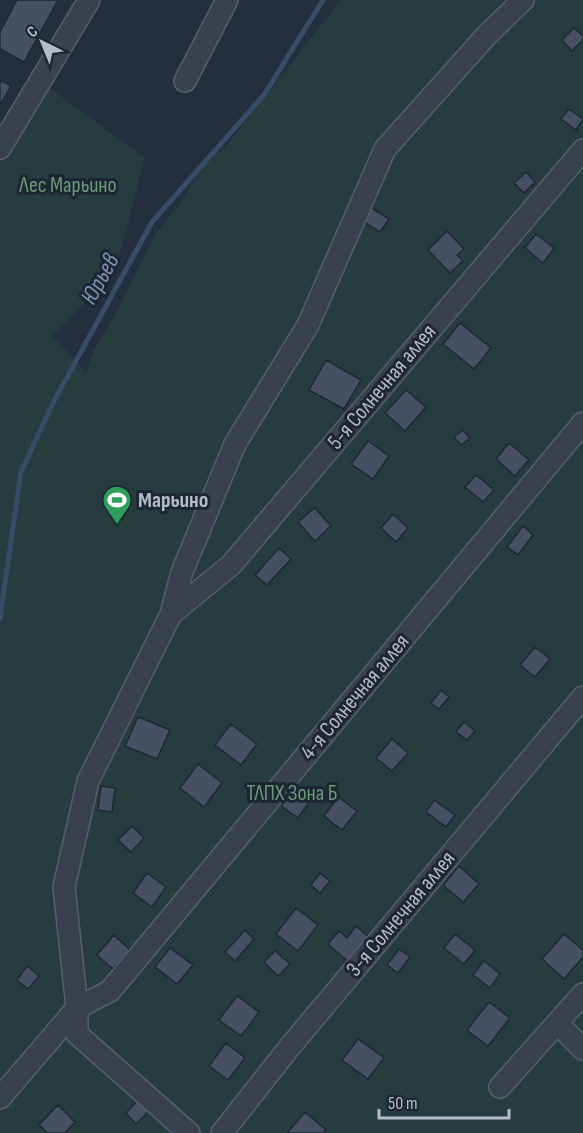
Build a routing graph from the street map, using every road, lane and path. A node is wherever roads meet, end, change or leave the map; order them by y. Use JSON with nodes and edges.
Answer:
{"nodes":[{"id":1,"x":89,"y":0,"type":"edge"},
{"id":2,"x":227,"y":0,"type":"edge"},
{"id":3,"x":524,"y":0,"type":"edge"},
{"id":4,"x":185,"y":81,"type":"dead end"},
{"id":5,"x":0,"y":148,"type":"edge"},
{"id":6,"x":583,"y":150,"type":"edge"},
{"id":7,"x":583,"y":423,"type":"edge"},
{"id":8,"x":171,"y":614,"type":"junction"},
{"id":9,"x":583,"y":697,"type":"edge"},
{"id":10,"x":583,"y":994,"type":"edge"},
{"id":11,"x":77,"y":1008,"type":"junction"},
{"id":12,"x":557,"y":1023,"type":"junction"},
{"id":13,"x":583,"y":1049,"type":"edge"},
{"id":14,"x":500,"y":1087,"type":"dead end"},
{"id":15,"x":0,"y":1098,"type":"edge"},
{"id":16,"x":189,"y":1133,"type":"edge"},
{"id":17,"x":222,"y":1133,"type":"edge"}],
"edges":[{"from":1,"to":5,"type":"street"},
{"from":2,"to":4,"type":"street"},
{"from":3,"to":8,"type":"street"},
{"from":6,"to":8,"type":"street","name":"5-я Солнечная аллея"},
{"from":7,"to":11,"type":"street","name":"4-я Солнечная аллея"},
{"from":8,"to":11,"type":"street"},
{"from":9,"to":17,"type":"street","name":"3-я Солнечная аллея"},
{"from":10,"to":12,"type":"street"},
{"from":11,"to":15,"type":"street","name":"4-я Солнечная аллея"},
{"from":11,"to":16,"type":"street"},
{"from":12,"to":13,"type":"street"},
{"from":12,"to":14,"type":"street"}]}
